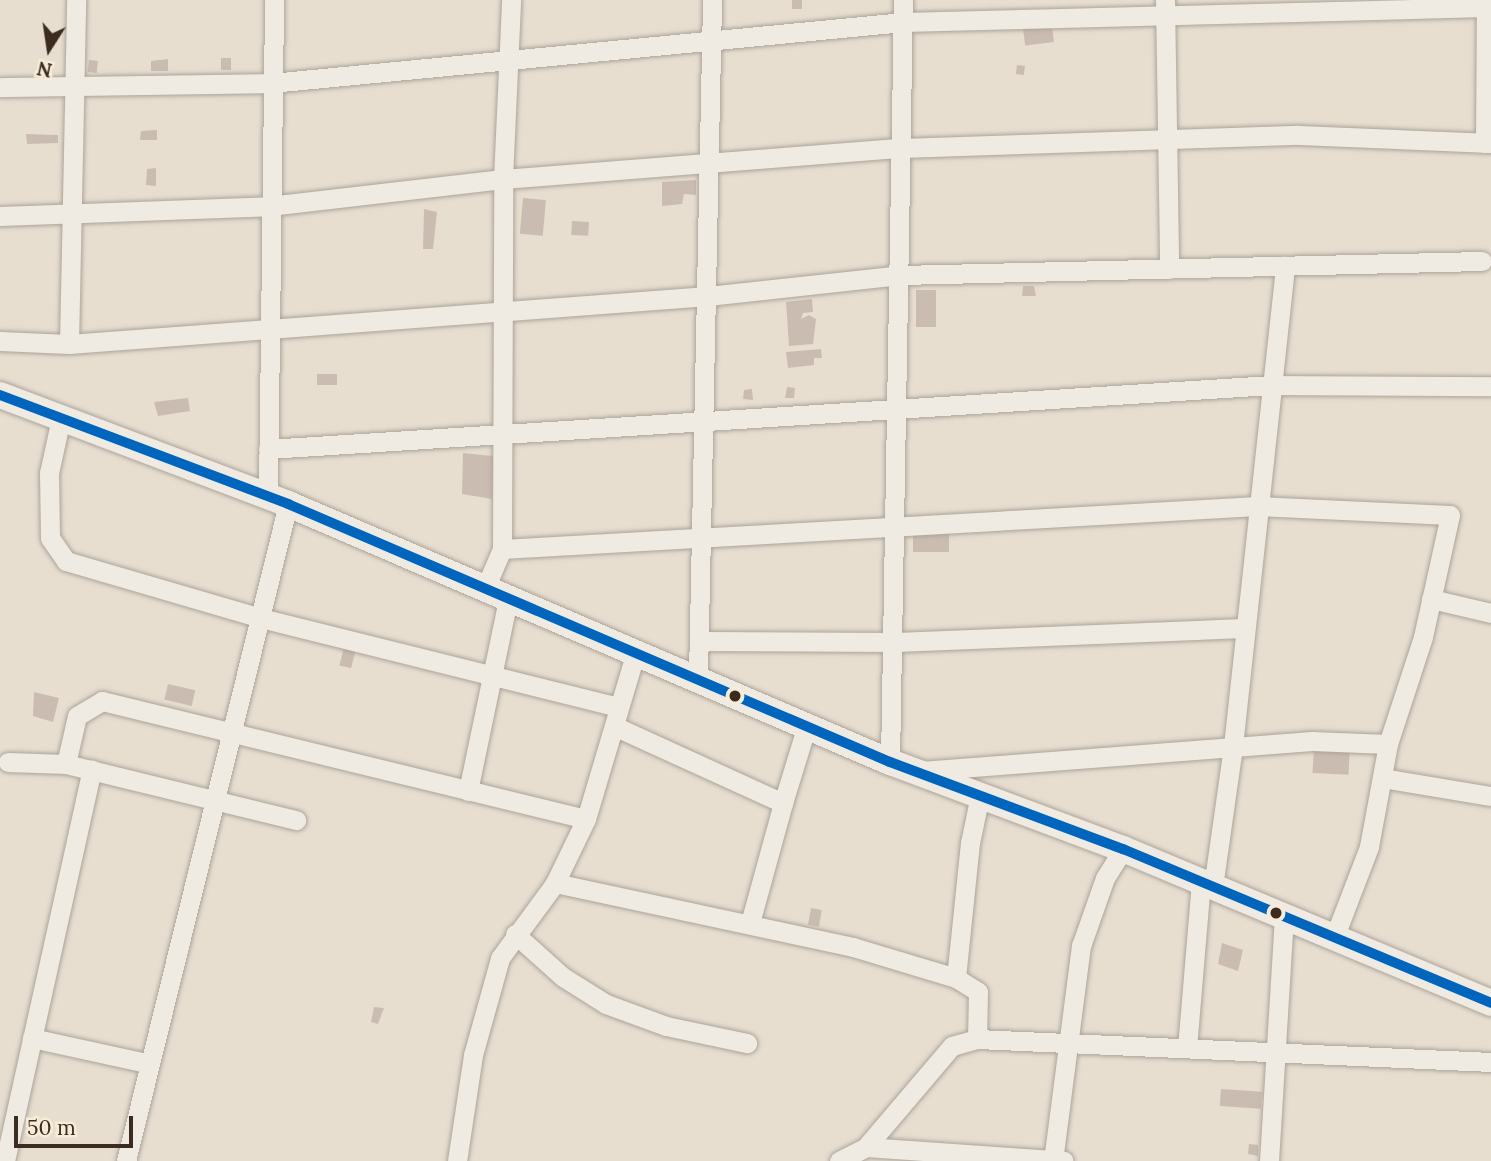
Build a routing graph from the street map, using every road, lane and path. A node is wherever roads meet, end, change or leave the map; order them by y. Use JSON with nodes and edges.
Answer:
{"nodes":[{"id":1,"x":76,"y":0,"type":"edge"},
{"id":2,"x":274,"y":0,"type":"edge"},
{"id":3,"x":511,"y":0,"type":"edge"},
{"id":4,"x":712,"y":0,"type":"edge"},
{"id":5,"x":903,"y":0,"type":"edge"},
{"id":6,"x":1488,"y":5,"type":"edge"},
{"id":7,"x":1165,"y":8,"type":"edge"},
{"id":8,"x":903,"y":22,"type":"junction"},
{"id":9,"x":710,"y":39,"type":"junction"},
{"id":10,"x":508,"y":60,"type":"junction"},
{"id":11,"x":271,"y":83,"type":"junction"},
{"id":12,"x":74,"y":86,"type":"junction"},
{"id":13,"x":0,"y":87,"type":"edge"},
{"id":14,"x":1167,"y":139,"type":"junction"},
{"id":15,"x":1488,"y":143,"type":"edge"},
{"id":16,"x":901,"y":148,"type":"junction"},
{"id":17,"x":705,"y":163,"type":"junction"},
{"id":18,"x":503,"y":179,"type":"junction"},
{"id":19,"x":269,"y":206,"type":"junction"},
{"id":20,"x":0,"y":216,"type":"edge"},
{"id":21,"x":72,"y":216,"type":"junction"},
{"id":22,"x":1482,"y":261,"type":"dead end"},
{"id":23,"x":1285,"y":266,"type":"junction"},
{"id":24,"x":1169,"y":269,"type":"junction"},
{"id":25,"x":900,"y":275,"type":"junction"},
{"id":26,"x":708,"y":296,"type":"junction"},
{"id":27,"x":503,"y":311,"type":"junction"},
{"id":28,"x":267,"y":329,"type":"junction"},
{"id":29,"x":0,"y":341,"type":"edge"},
{"id":30,"x":69,"y":344,"type":"junction"},
{"id":31,"x":1271,"y":385,"type":"junction"},
{"id":32,"x":1491,"y":386,"type":"edge"},
{"id":33,"x":0,"y":395,"type":"edge"},
{"id":34,"x":898,"y":409,"type":"junction"},
{"id":35,"x":61,"y":418,"type":"junction"},
{"id":36,"x":705,"y":421,"type":"junction"},
{"id":37,"x":502,"y":434,"type":"junction"},
{"id":38,"x":268,"y":449,"type":"junction"},
{"id":39,"x":278,"y":500,"type":"junction"},
{"id":40,"x":1257,"y":506,"type":"junction"},
{"id":41,"x":896,"y":527,"type":"junction"},
{"id":42,"x":703,"y":537,"type":"junction"},
{"id":43,"x":502,"y":549,"type":"junction"},
{"id":44,"x":497,"y":591,"type":"junction"},
{"id":45,"x":1431,"y":599,"type":"junction"},
{"id":46,"x":1491,"y":613,"type":"edge"},
{"id":47,"x":261,"y":618,"type":"junction"},
{"id":48,"x":1243,"y":628,"type":"junction"},
{"id":49,"x":701,"y":641,"type":"junction"},
{"id":50,"x":896,"y":642,"type":"junction"},
{"id":51,"x":636,"y":651,"type":"junction"},
{"id":52,"x":492,"y":675,"type":"junction"},
{"id":53,"x":698,"y":676,"type":"junction"},
{"id":54,"x":616,"y":716,"type":"junction"},
{"id":55,"x":807,"y":725,"type":"junction"},
{"id":56,"x":233,"y":734,"type":"junction"},
{"id":57,"x":1388,"y":744,"type":"junction"},
{"id":58,"x":1233,"y":746,"type":"junction"},
{"id":59,"x":8,"y":762,"type":"dead end"},
{"id":60,"x":891,"y":762,"type":"junction"},
{"id":61,"x":66,"y":764,"type":"junction"},
{"id":62,"x":92,"y":770,"type":"junction"},
{"id":63,"x":916,"y":771,"type":"junction"},
{"id":64,"x":1382,"y":778,"type":"junction"},
{"id":65,"x":468,"y":791,"type":"junction"},
{"id":66,"x":980,"y":796,"type":"junction"},
{"id":67,"x":1491,"y":796,"type":"edge"},
{"id":68,"x":218,"y":800,"type":"junction"},
{"id":69,"x":783,"y":803,"type":"junction"},
{"id":70,"x":586,"y":819,"type":"junction"},
{"id":71,"x":296,"y":820,"type":"dead end"},
{"id":72,"x":1123,"y":849,"type":"junction"},
{"id":73,"x":555,"y":883,"type":"junction"},
{"id":74,"x":1207,"y":884,"type":"junction"},
{"id":75,"x":1284,"y":917,"type":"junction"},
{"id":76,"x":750,"y":923,"type":"junction"},
{"id":77,"x":515,"y":934,"type":"junction"},
{"id":78,"x":1335,"y":938,"type":"junction"},
{"id":79,"x":956,"y":978,"type":"junction"},
{"id":80,"x":1491,"y":1003,"type":"edge"},
{"id":81,"x":32,"y":1038,"type":"junction"},
{"id":82,"x":977,"y":1039,"type":"junction"},
{"id":83,"x":1066,"y":1042,"type":"junction"},
{"id":84,"x":747,"y":1043,"type":"dead end"},
{"id":85,"x":1186,"y":1048,"type":"junction"},
{"id":86,"x":1276,"y":1052,"type":"junction"},
{"id":87,"x":1491,"y":1062,"type":"edge"},
{"id":88,"x":147,"y":1063,"type":"junction"},
{"id":89,"x":866,"y":1147,"type":"junction"},
{"id":90,"x":5,"y":1161,"type":"edge"},
{"id":91,"x":126,"y":1161,"type":"edge"},
{"id":92,"x":457,"y":1161,"type":"edge"},
{"id":93,"x":839,"y":1161,"type":"edge"},
{"id":94,"x":1053,"y":1161,"type":"edge"},
{"id":95,"x":1064,"y":1161,"type":"edge"},
{"id":96,"x":1269,"y":1161,"type":"edge"}],
"edges":[{"from":1,"to":12,"type":"street"},
{"from":2,"to":11,"type":"street"},
{"from":3,"to":10,"type":"street"},
{"from":4,"to":9,"type":"street"},
{"from":5,"to":8,"type":"street"},
{"from":6,"to":7,"type":"street"},
{"from":6,"to":15,"type":"street"},
{"from":7,"to":8,"type":"street"},
{"from":7,"to":14,"type":"street"},
{"from":8,"to":9,"type":"street"},
{"from":8,"to":16,"type":"street"},
{"from":9,"to":10,"type":"street"},
{"from":9,"to":17,"type":"street"},
{"from":10,"to":11,"type":"street"},
{"from":10,"to":18,"type":"street"},
{"from":11,"to":12,"type":"street"},
{"from":11,"to":19,"type":"street"},
{"from":12,"to":13,"type":"street"},
{"from":12,"to":21,"type":"street"},
{"from":14,"to":15,"type":"street"},
{"from":14,"to":16,"type":"street"},
{"from":14,"to":24,"type":"street"},
{"from":16,"to":17,"type":"street"},
{"from":16,"to":25,"type":"street"},
{"from":17,"to":18,"type":"street"},
{"from":17,"to":26,"type":"street"},
{"from":18,"to":19,"type":"street"},
{"from":18,"to":27,"type":"street"},
{"from":19,"to":21,"type":"street"},
{"from":19,"to":28,"type":"street"},
{"from":20,"to":21,"type":"street"},
{"from":21,"to":30,"type":"street"},
{"from":22,"to":23,"type":"street"},
{"from":23,"to":24,"type":"street"},
{"from":23,"to":31,"type":"street"},
{"from":24,"to":25,"type":"street"},
{"from":25,"to":26,"type":"street"},
{"from":25,"to":34,"type":"street"},
{"from":26,"to":27,"type":"street"},
{"from":26,"to":36,"type":"street"},
{"from":27,"to":28,"type":"street"},
{"from":27,"to":37,"type":"street"},
{"from":28,"to":30,"type":"street"},
{"from":28,"to":38,"type":"street"},
{"from":29,"to":30,"type":"street"},
{"from":31,"to":32,"type":"street"},
{"from":31,"to":34,"type":"street"},
{"from":31,"to":40,"type":"street"},
{"from":33,"to":35,"type":"main road"},
{"from":34,"to":36,"type":"street"},
{"from":34,"to":41,"type":"street"},
{"from":35,"to":39,"type":"main road"},
{"from":35,"to":47,"type":"street"},
{"from":36,"to":37,"type":"street"},
{"from":36,"to":42,"type":"street"},
{"from":37,"to":38,"type":"street"},
{"from":37,"to":43,"type":"street"},
{"from":38,"to":39,"type":"street"},
{"from":39,"to":44,"type":"main road"},
{"from":39,"to":47,"type":"street"},
{"from":40,"to":41,"type":"street"},
{"from":40,"to":45,"type":"street"},
{"from":40,"to":48,"type":"street"},
{"from":41,"to":42,"type":"street"},
{"from":41,"to":50,"type":"street"},
{"from":42,"to":43,"type":"street"},
{"from":42,"to":49,"type":"street"},
{"from":43,"to":44,"type":"street"},
{"from":44,"to":51,"type":"main road"},
{"from":44,"to":52,"type":"street"},
{"from":45,"to":46,"type":"street"},
{"from":45,"to":57,"type":"street"},
{"from":47,"to":52,"type":"street"},
{"from":47,"to":56,"type":"street"},
{"from":48,"to":50,"type":"street"},
{"from":48,"to":58,"type":"street"},
{"from":49,"to":50,"type":"street"},
{"from":49,"to":53,"type":"street"},
{"from":50,"to":60,"type":"street"},
{"from":51,"to":53,"type":"main road"},
{"from":51,"to":54,"type":"street"},
{"from":52,"to":54,"type":"street"},
{"from":52,"to":65,"type":"street"},
{"from":53,"to":55,"type":"main road"},
{"from":54,"to":69,"type":"street"},
{"from":54,"to":70,"type":"street"},
{"from":55,"to":60,"type":"main road"},
{"from":55,"to":69,"type":"street"},
{"from":56,"to":61,"type":"street"},
{"from":56,"to":65,"type":"street"},
{"from":56,"to":68,"type":"street"},
{"from":57,"to":58,"type":"street"},
{"from":57,"to":64,"type":"street"},
{"from":58,"to":63,"type":"street"},
{"from":58,"to":74,"type":"street"},
{"from":59,"to":61,"type":"street"},
{"from":60,"to":63,"type":"main road"},
{"from":61,"to":62,"type":"street"},
{"from":62,"to":68,"type":"street"},
{"from":62,"to":81,"type":"street"},
{"from":63,"to":66,"type":"main road"},
{"from":64,"to":67,"type":"street"},
{"from":64,"to":78,"type":"street"},
{"from":65,"to":70,"type":"street"},
{"from":66,"to":72,"type":"main road"},
{"from":66,"to":79,"type":"street"},
{"from":68,"to":71,"type":"street"},
{"from":68,"to":88,"type":"street"},
{"from":69,"to":76,"type":"street"},
{"from":70,"to":73,"type":"street"},
{"from":72,"to":74,"type":"main road"},
{"from":72,"to":83,"type":"street"},
{"from":73,"to":76,"type":"street"},
{"from":73,"to":77,"type":"street"},
{"from":74,"to":75,"type":"main road"},
{"from":74,"to":85,"type":"street"},
{"from":75,"to":78,"type":"main road"},
{"from":75,"to":86,"type":"street"},
{"from":76,"to":79,"type":"street"},
{"from":77,"to":84,"type":"street"},
{"from":77,"to":92,"type":"street"},
{"from":78,"to":80,"type":"main road"},
{"from":79,"to":82,"type":"street"},
{"from":81,"to":88,"type":"street"},
{"from":81,"to":90,"type":"street"},
{"from":82,"to":83,"type":"street"},
{"from":82,"to":89,"type":"street"},
{"from":83,"to":85,"type":"street"},
{"from":83,"to":94,"type":"street"},
{"from":85,"to":86,"type":"street"},
{"from":86,"to":87,"type":"street"},
{"from":86,"to":96,"type":"street"},
{"from":88,"to":91,"type":"street"},
{"from":89,"to":93,"type":"street"},
{"from":89,"to":94,"type":"street"},
{"from":94,"to":95,"type":"street"}]}
